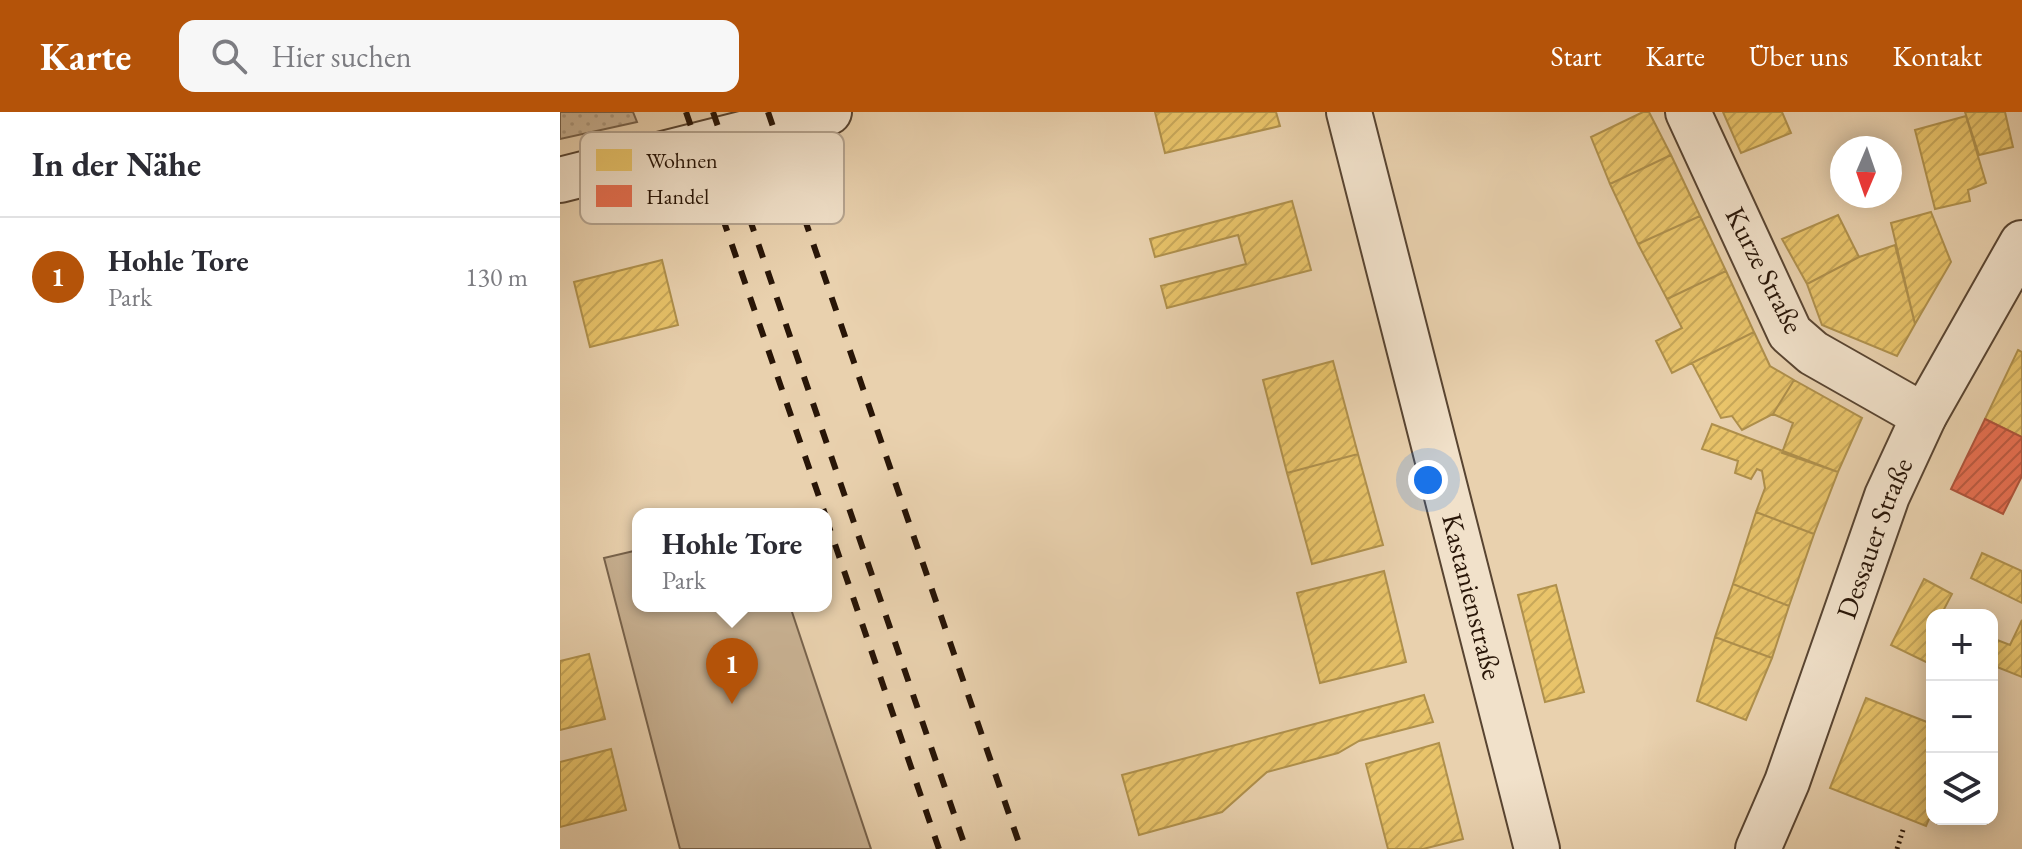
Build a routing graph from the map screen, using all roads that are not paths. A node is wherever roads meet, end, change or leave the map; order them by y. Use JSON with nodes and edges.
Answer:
{"nodes":[{"id":1,"x":829,"y":112,"type":"edge"},
{"id":2,"x":1349,"y":112,"type":"edge"},
{"id":3,"x":1688,"y":112,"type":"edge"},
{"id":4,"x":750,"y":132,"type":"edge"},
{"id":5,"x":580,"y":175,"type":"edge"},
{"id":6,"x":560,"y":180,"type":"edge"},
{"id":7,"x":2022,"y":243,"type":"edge"},
{"id":8,"x":1924,"y":416,"type":"junction"},
{"id":9,"x":1537,"y":849,"type":"edge"},
{"id":10,"x":1758,"y":849,"type":"edge"}],
"edges":[{"from":1,"to":4,"type":"street"},
{"from":2,"to":9,"type":"street","name":"Kastanienstraße"},
{"from":3,"to":8,"type":"street","name":"Kurze Straße"},
{"from":5,"to":6,"type":"street"},
{"from":7,"to":8,"type":"street","name":"Dessauer Straße"},
{"from":8,"to":10,"type":"street","name":"Dessauer Straße"}]}
